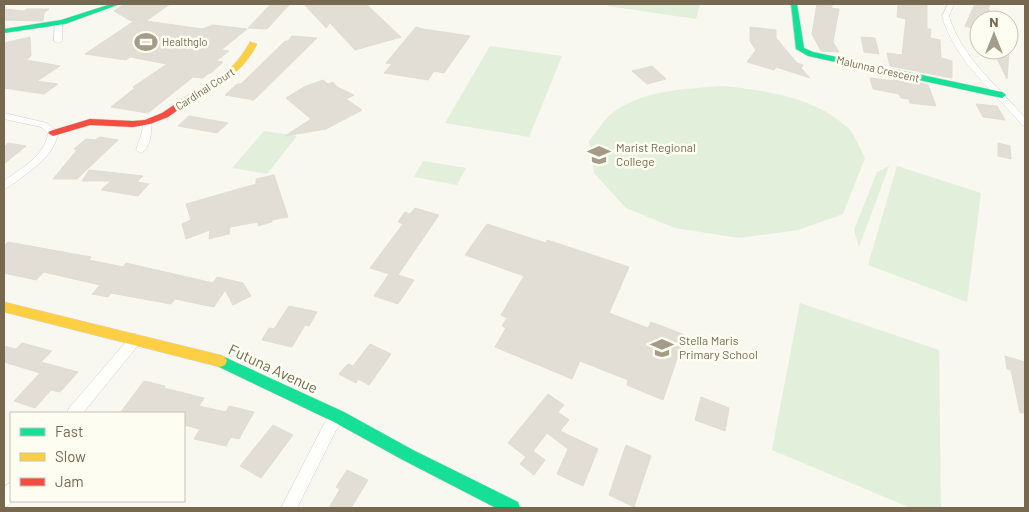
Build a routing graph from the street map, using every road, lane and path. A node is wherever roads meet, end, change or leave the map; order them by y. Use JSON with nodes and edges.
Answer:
{"nodes":[{"id":1,"x":117,"y":4,"type":"edge"},
{"id":2,"x":794,"y":4,"type":"edge"},
{"id":3,"x":951,"y":4,"type":"edge"},
{"id":4,"x":58,"y":24,"type":"junction"},
{"id":5,"x":4,"y":31,"type":"edge"},
{"id":6,"x":58,"y":41,"type":"dead end"},
{"id":7,"x":253,"y":44,"type":"dead end"},
{"id":8,"x":1002,"y":94,"type":"junction"},
{"id":9,"x":4,"y":116,"type":"edge"},
{"id":10,"x":147,"y":123,"type":"junction"},
{"id":11,"x":1025,"y":123,"type":"edge"},
{"id":12,"x":53,"y":133,"type":"junction"},
{"id":13,"x":141,"y":150,"type":"dead end"},
{"id":14,"x":4,"y":186,"type":"edge"},
{"id":15,"x":4,"y":307,"type":"edge"},
{"id":16,"x":136,"y":339,"type":"junction"},
{"id":17,"x":75,"y":412,"type":"edge"},
{"id":18,"x":338,"y":417,"type":"junction"},
{"id":19,"x":288,"y":508,"type":"edge"},
{"id":20,"x":512,"y":508,"type":"edge"}],
"edges":[{"from":1,"to":4,"type":"street"},
{"from":2,"to":8,"type":"street","name":"Malunna Crescent"},
{"from":3,"to":8,"type":"street"},
{"from":4,"to":5,"type":"street"},
{"from":4,"to":6,"type":"street"},
{"from":7,"to":10,"type":"street","name":"Cardinal Court"},
{"from":8,"to":11,"type":"street"},
{"from":9,"to":12,"type":"street"},
{"from":10,"to":12,"type":"street","name":"Cardinal Court"},
{"from":10,"to":13,"type":"street"},
{"from":12,"to":14,"type":"street"},
{"from":15,"to":16,"type":"street","name":"Futuna Avenue"},
{"from":16,"to":17,"type":"street"},
{"from":16,"to":18,"type":"street","name":"Futuna Avenue"},
{"from":18,"to":19,"type":"street"},
{"from":18,"to":20,"type":"street","name":"Futuna Avenue"}]}
